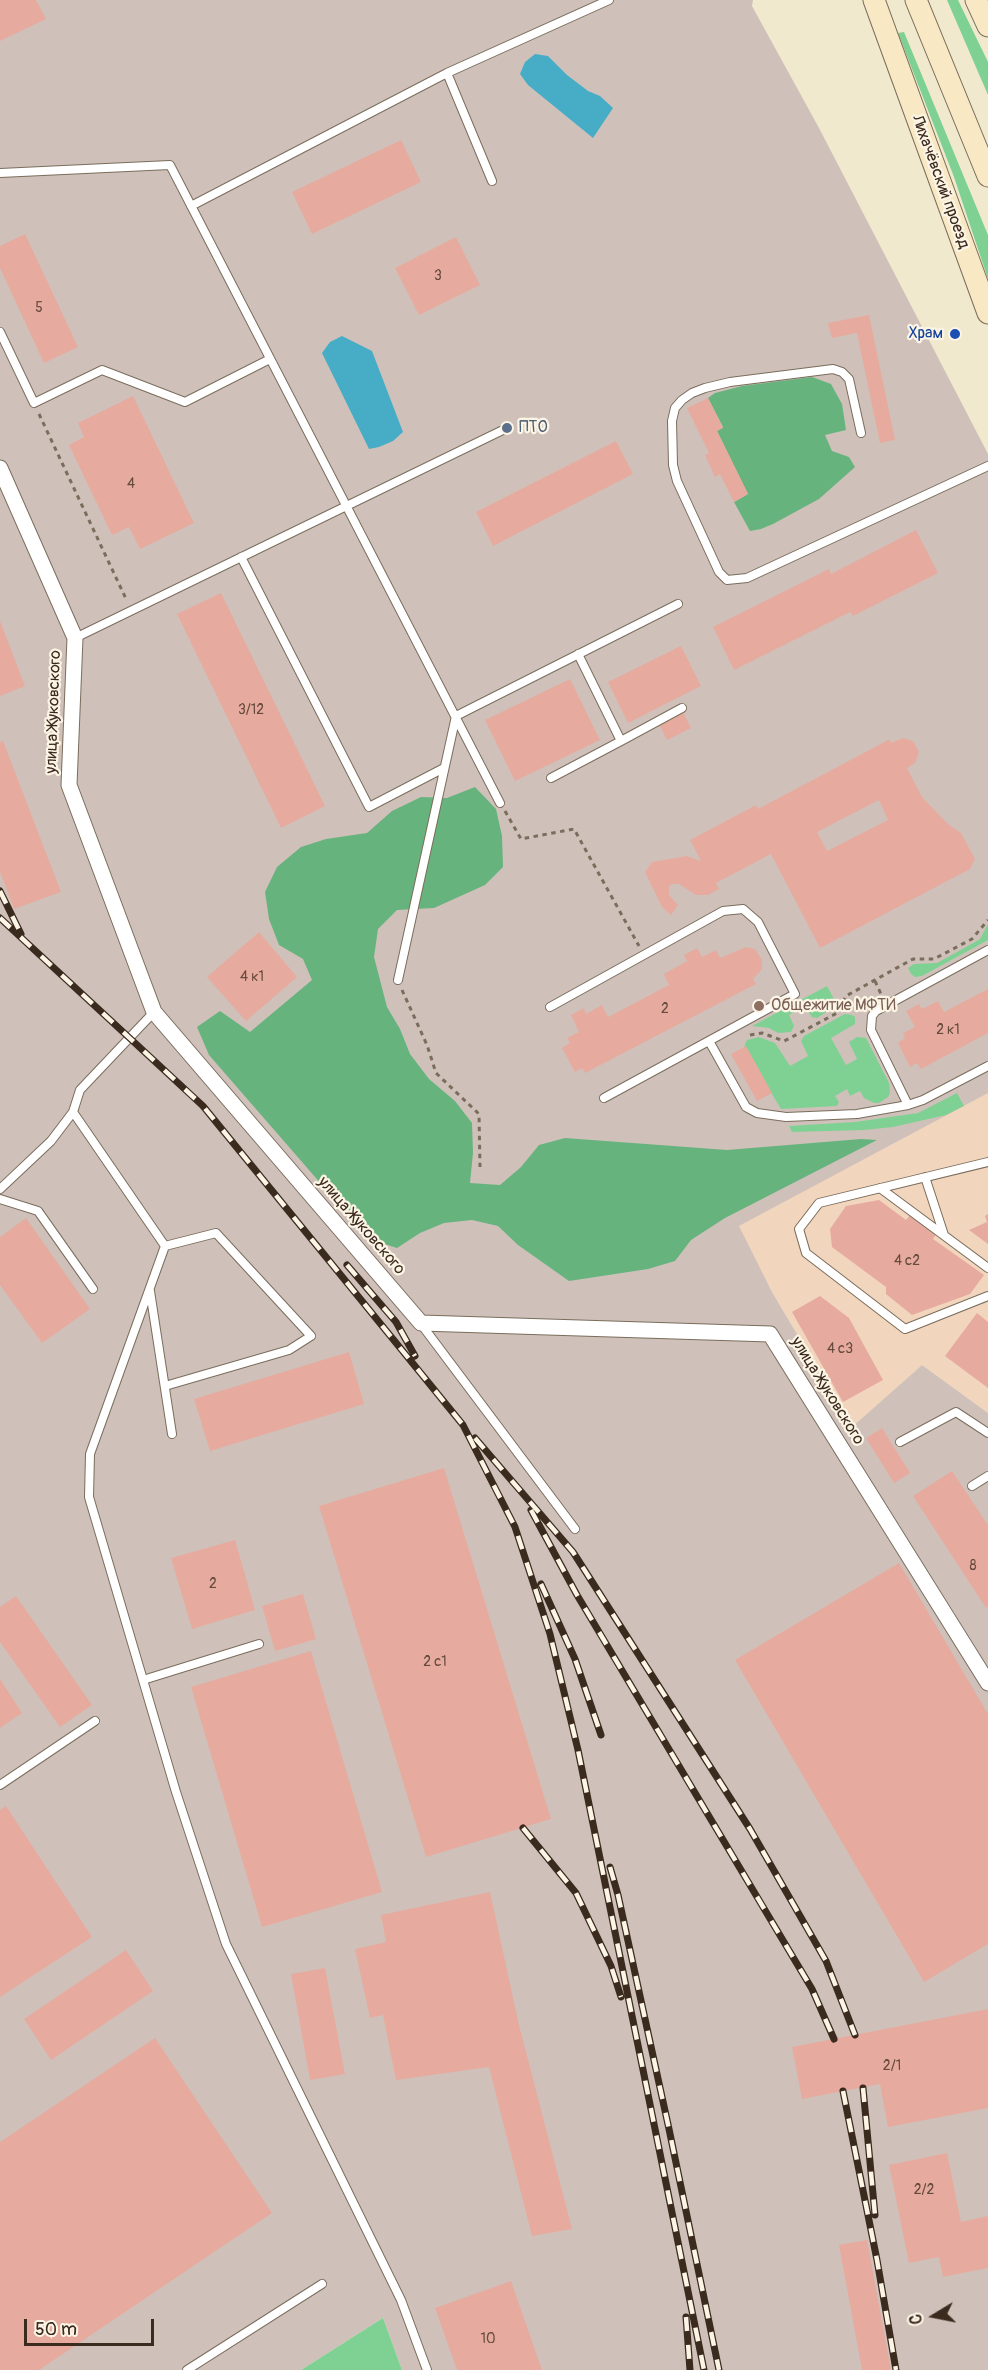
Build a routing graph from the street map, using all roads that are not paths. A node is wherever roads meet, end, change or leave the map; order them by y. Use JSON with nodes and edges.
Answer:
{"nodes":[{"id":1,"x":609,"y":0,"type":"edge"},
{"id":2,"x":869,"y":0,"type":"edge"},
{"id":3,"x":874,"y":0,"type":"edge"},
{"id":4,"x":909,"y":0,"type":"edge"},
{"id":5,"x":916,"y":0,"type":"edge"},
{"id":6,"x":975,"y":0,"type":"edge"},
{"id":7,"x":988,"y":26,"type":"edge"},
{"id":8,"x":893,"y":51,"type":"junction"},
{"id":9,"x":447,"y":74,"type":"junction"},
{"id":10,"x":946,"y":79,"type":"junction"},
{"id":11,"x":0,"y":173,"type":"edge"},
{"id":12,"x":988,"y":176,"type":"edge"},
{"id":13,"x":492,"y":181,"type":"dead end"},
{"id":14,"x":191,"y":206,"type":"junction"},
{"id":15,"x":988,"y":313,"type":"edge"},
{"id":16,"x":0,"y":332,"type":"edge"},
{"id":17,"x":270,"y":359,"type":"junction"},
{"id":18,"x":507,"y":428,"type":"dead end"},
{"id":19,"x":861,"y":433,"type":"dead end"},
{"id":20,"x":988,"y":466,"type":"edge"},
{"id":21,"x":0,"y":468,"type":"edge"},
{"id":22,"x":346,"y":506,"type":"junction"},
{"id":23,"x":241,"y":557,"type":"junction"},
{"id":24,"x":678,"y":604,"type":"dead end"},
{"id":25,"x":75,"y":638,"type":"junction"},
{"id":26,"x":578,"y":654,"type":"junction"},
{"id":27,"x":682,"y":708,"type":"dead end"},
{"id":28,"x":456,"y":716,"type":"junction"},
{"id":29,"x":621,"y":741,"type":"junction"},
{"id":30,"x":444,"y":768,"type":"junction"},
{"id":31,"x":551,"y":778,"type":"dead end"},
{"id":32,"x":500,"y":803,"type":"road end"},
{"id":33,"x":988,"y":950,"type":"edge"},
{"id":34,"x":398,"y":980,"type":"road end"},
{"id":35,"x":550,"y":1007,"type":"dead end"},
{"id":36,"x":154,"y":1012,"type":"junction"},
{"id":37,"x":709,"y":1041,"type":"junction"},
{"id":38,"x":988,"y":1066,"type":"edge"},
{"id":39,"x":604,"y":1098,"type":"dead end"},
{"id":40,"x":908,"y":1105,"type":"junction"},
{"id":41,"x":73,"y":1112,"type":"junction"},
{"id":42,"x":988,"y":1162,"type":"edge"},
{"id":43,"x":925,"y":1177,"type":"junction"},
{"id":44,"x":880,"y":1188,"type":"junction"},
{"id":45,"x":0,"y":1189,"type":"edge"},
{"id":46,"x":0,"y":1199,"type":"edge"},
{"id":47,"x":944,"y":1236,"type":"junction"},
{"id":48,"x":165,"y":1245,"type":"junction"},
{"id":49,"x":988,"y":1268,"type":"edge"},
{"id":50,"x":93,"y":1288,"type":"dead end"},
{"id":51,"x":150,"y":1288,"type":"junction"},
{"id":52,"x":988,"y":1296,"type":"edge"},
{"id":53,"x":421,"y":1323,"type":"junction"},
{"id":54,"x":165,"y":1386,"type":"junction"},
{"id":55,"x":988,"y":1433,"type":"edge"},
{"id":56,"x":172,"y":1434,"type":"dead end"},
{"id":57,"x":900,"y":1442,"type":"dead end"},
{"id":58,"x":988,"y":1476,"type":"edge"},
{"id":59,"x":972,"y":1486,"type":"dead end"},
{"id":60,"x":575,"y":1529,"type":"dead end"},
{"id":61,"x":259,"y":1644,"type":"dead end"},
{"id":62,"x":143,"y":1680,"type":"junction"},
{"id":63,"x":988,"y":1683,"type":"edge"},
{"id":64,"x":95,"y":1721,"type":"dead end"},
{"id":65,"x":0,"y":1785,"type":"edge"},
{"id":66,"x":322,"y":2284,"type":"dead end"},
{"id":67,"x":187,"y":2370,"type":"edge"},
{"id":68,"x":427,"y":2370,"type":"edge"}],
"edges":[{"from":1,"to":9,"type":"lane"},
{"from":2,"to":8,"type":"main road","name":"Лихачёвский проезд"},
{"from":3,"to":8,"type":"main road","name":"Лихачёвский проезд"},
{"from":4,"to":10,"type":"main road"},
{"from":5,"to":10,"type":"main road"},
{"from":6,"to":7,"type":"main road"},
{"from":8,"to":15,"type":"main road","name":"Лихачёвский проезд"},
{"from":9,"to":13,"type":"lane"},
{"from":9,"to":14,"type":"lane"},
{"from":10,"to":12,"type":"main road"},
{"from":11,"to":14,"type":"lane"},
{"from":14,"to":17,"type":"lane"},
{"from":16,"to":17,"type":"lane"},
{"from":17,"to":22,"type":"lane"},
{"from":18,"to":22,"type":"lane"},
{"from":19,"to":20,"type":"lane"},
{"from":21,"to":25,"type":"street","name":"улица Жуковского"},
{"from":22,"to":23,"type":"lane"},
{"from":22,"to":28,"type":"lane"},
{"from":23,"to":25,"type":"lane"},
{"from":23,"to":30,"type":"lane"},
{"from":24,"to":26,"type":"lane"},
{"from":25,"to":36,"type":"street","name":"улица Жуковского"},
{"from":26,"to":28,"type":"lane"},
{"from":26,"to":29,"type":"lane"},
{"from":27,"to":29,"type":"lane"},
{"from":28,"to":30,"type":"lane"},
{"from":28,"to":32,"type":"lane"},
{"from":29,"to":31,"type":"lane"},
{"from":30,"to":34,"type":"lane"},
{"from":33,"to":40,"type":"lane"},
{"from":35,"to":37,"type":"lane"},
{"from":36,"to":41,"type":"lane"},
{"from":36,"to":53,"type":"street","name":"улица Жуковского"},
{"from":37,"to":39,"type":"lane"},
{"from":37,"to":40,"type":"lane"},
{"from":38,"to":40,"type":"lane"},
{"from":41,"to":45,"type":"lane"},
{"from":41,"to":48,"type":"lane"},
{"from":42,"to":43,"type":"lane"},
{"from":43,"to":44,"type":"lane"},
{"from":43,"to":47,"type":"lane"},
{"from":44,"to":47,"type":"lane"},
{"from":44,"to":52,"type":"lane"},
{"from":46,"to":50,"type":"lane"},
{"from":47,"to":49,"type":"lane"},
{"from":48,"to":51,"type":"lane"},
{"from":48,"to":54,"type":"lane"},
{"from":51,"to":54,"type":"lane"},
{"from":51,"to":62,"type":"lane"},
{"from":53,"to":60,"type":"lane"},
{"from":53,"to":63,"type":"street","name":"улица Жуковского"},
{"from":54,"to":56,"type":"lane"},
{"from":55,"to":57,"type":"lane"},
{"from":58,"to":59,"type":"lane"},
{"from":61,"to":62,"type":"lane"},
{"from":62,"to":68,"type":"lane"},
{"from":64,"to":65,"type":"lane"},
{"from":66,"to":67,"type":"lane"}]}
